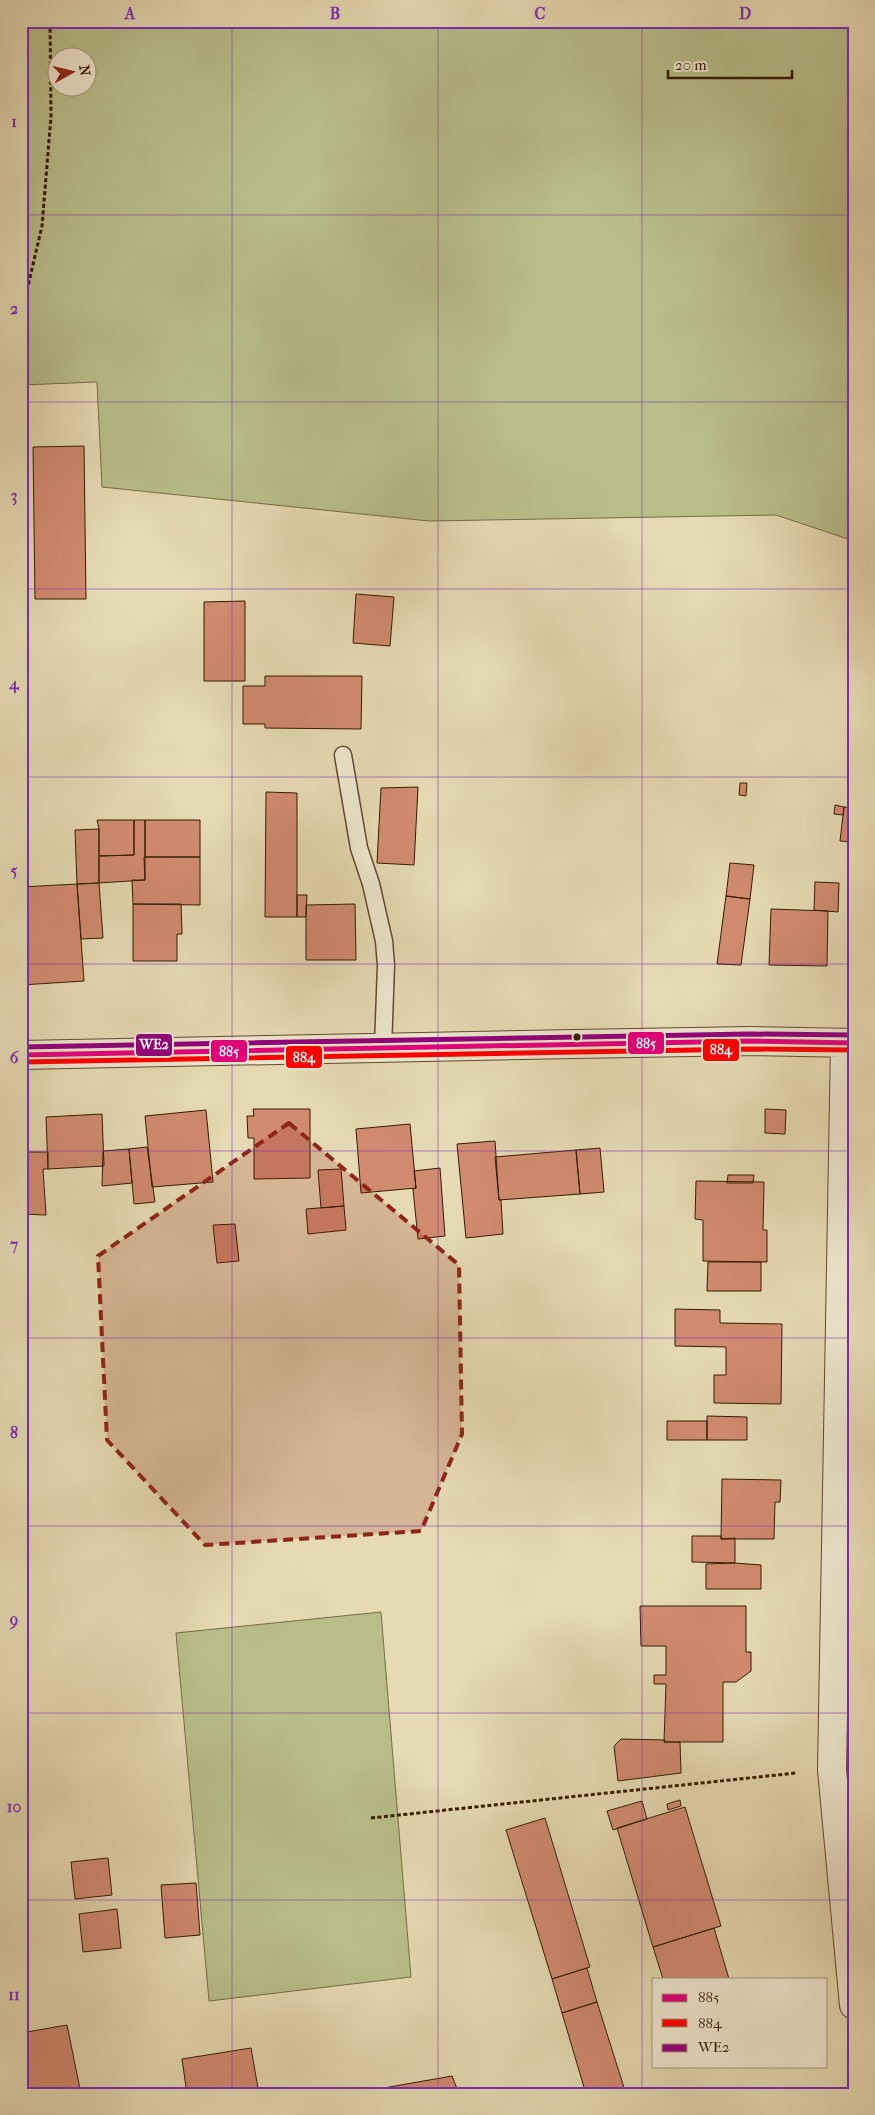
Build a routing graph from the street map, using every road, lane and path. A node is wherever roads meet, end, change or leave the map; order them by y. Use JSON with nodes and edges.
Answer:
{"nodes":[{"id":1,"x":50,"y":21,"type":"edge"},
{"id":2,"x":21,"y":316,"type":"edge"},
{"id":3,"x":343,"y":755,"type":"dead end"},
{"id":4,"x":849,"y":1043,"type":"edge"},
{"id":5,"x":383,"y":1048,"type":"junction"},
{"id":6,"x":21,"y":1056,"type":"edge"},
{"id":7,"x":839,"y":1760,"type":"edge"},
{"id":8,"x":371,"y":1818,"type":"dead end"},
{"id":9,"x":854,"y":2005,"type":"edge"}],
"edges":[{"from":1,"to":2,"type":"path"},
{"from":3,"to":5,"type":"lane"},
{"from":4,"to":5,"type":"street"},
{"from":4,"to":7,"type":"street"},
{"from":5,"to":6,"type":"street"},
{"from":7,"to":8,"type":"path"},
{"from":7,"to":9,"type":"street"}]}
